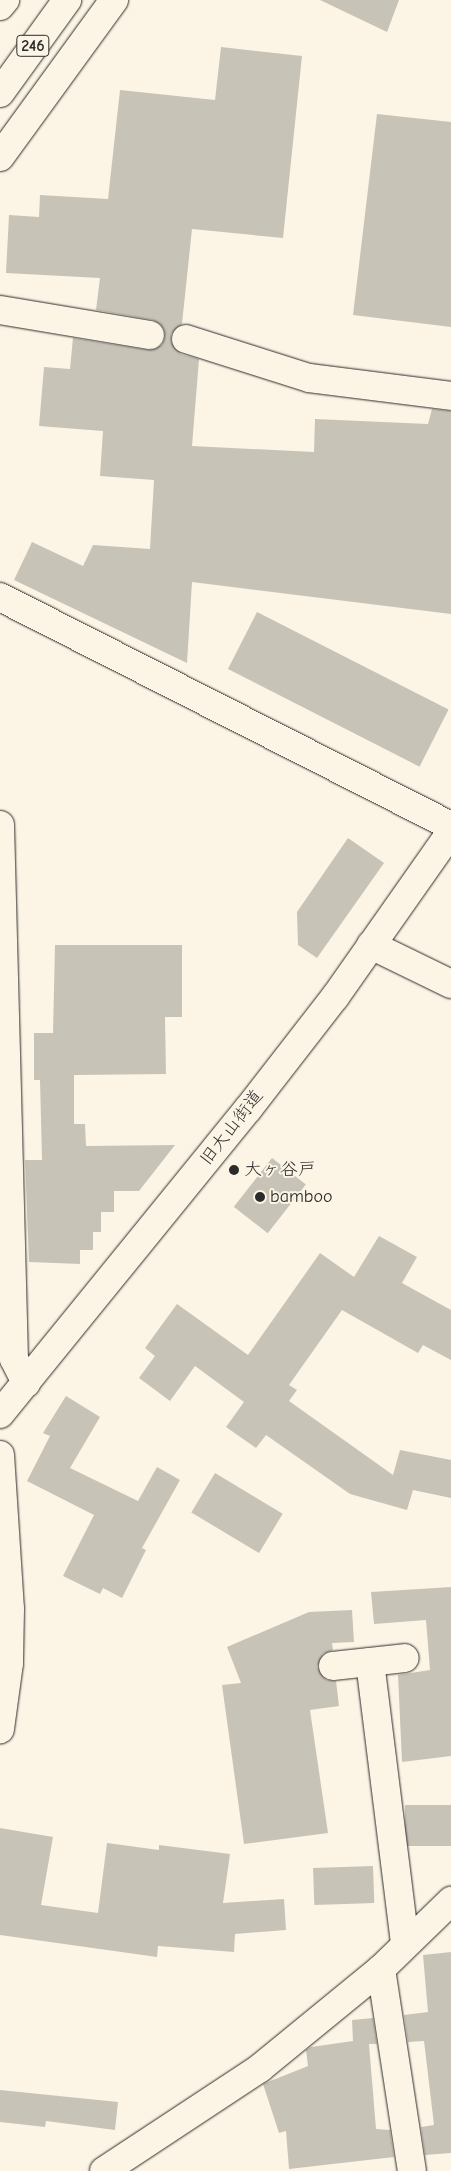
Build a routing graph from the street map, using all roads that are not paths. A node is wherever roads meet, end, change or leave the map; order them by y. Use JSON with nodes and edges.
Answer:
{"nodes":[{"id":1,"x":5,"y":0,"type":"edge"},
{"id":2,"x":67,"y":0,"type":"edge"},
{"id":3,"x":114,"y":0,"type":"edge"},
{"id":4,"x":0,"y":6,"type":"edge"},
{"id":5,"x":0,"y":93,"type":"edge"},
{"id":6,"x":0,"y":157,"type":"edge"},
{"id":7,"x":0,"y":310,"type":"edge"},
{"id":8,"x":150,"y":335,"type":"dead end"},
{"id":9,"x":186,"y":339,"type":"dead end"},
{"id":10,"x":451,"y":396,"type":"edge"},
{"id":11,"x":0,"y":597,"type":"edge"},
{"id":12,"x":0,"y":825,"type":"edge"},
{"id":13,"x":451,"y":826,"type":"edge"},
{"id":14,"x":451,"y":832,"type":"edge"},
{"id":15,"x":371,"y":945,"type":"junction"},
{"id":16,"x":451,"y":984,"type":"edge"},
{"id":17,"x":26,"y":1383,"type":"junction"},
{"id":18,"x":0,"y":1414,"type":"edge"},
{"id":19,"x":0,"y":1455,"type":"edge"},
{"id":20,"x":405,"y":1658,"type":"dead end"},
{"id":21,"x":370,"y":1662,"type":"junction"},
{"id":22,"x":333,"y":1666,"type":"dead end"},
{"id":23,"x":0,"y":1729,"type":"edge"},
{"id":24,"x":451,"y":1902,"type":"edge"},
{"id":25,"x":404,"y":1944,"type":"junction"},
{"id":26,"x":381,"y":1969,"type":"junction"},
{"id":27,"x":104,"y":2171,"type":"edge"},
{"id":28,"x":412,"y":2171,"type":"edge"}],
"edges":[{"from":1,"to":4,"type":"main road"},
{"from":2,"to":5,"type":"main road","number":"246"},
{"from":3,"to":6,"type":"main road"},
{"from":7,"to":8,"type":"main road"},
{"from":9,"to":10,"type":"main road"},
{"from":11,"to":13,"type":"main road"},
{"from":12,"to":17,"type":"main road"},
{"from":14,"to":15,"type":"main road","name":"旧大山街道"},
{"from":15,"to":16,"type":"main road"},
{"from":15,"to":17,"type":"main road","name":"旧大山街道"},
{"from":17,"to":18,"type":"main road","name":"旧大山街道"},
{"from":19,"to":23,"type":"main road"},
{"from":20,"to":21,"type":"main road"},
{"from":21,"to":22,"type":"main road"},
{"from":21,"to":25,"type":"main road"},
{"from":24,"to":25,"type":"main road"},
{"from":25,"to":26,"type":"main road"},
{"from":26,"to":27,"type":"main road"},
{"from":26,"to":28,"type":"main road"}]}
